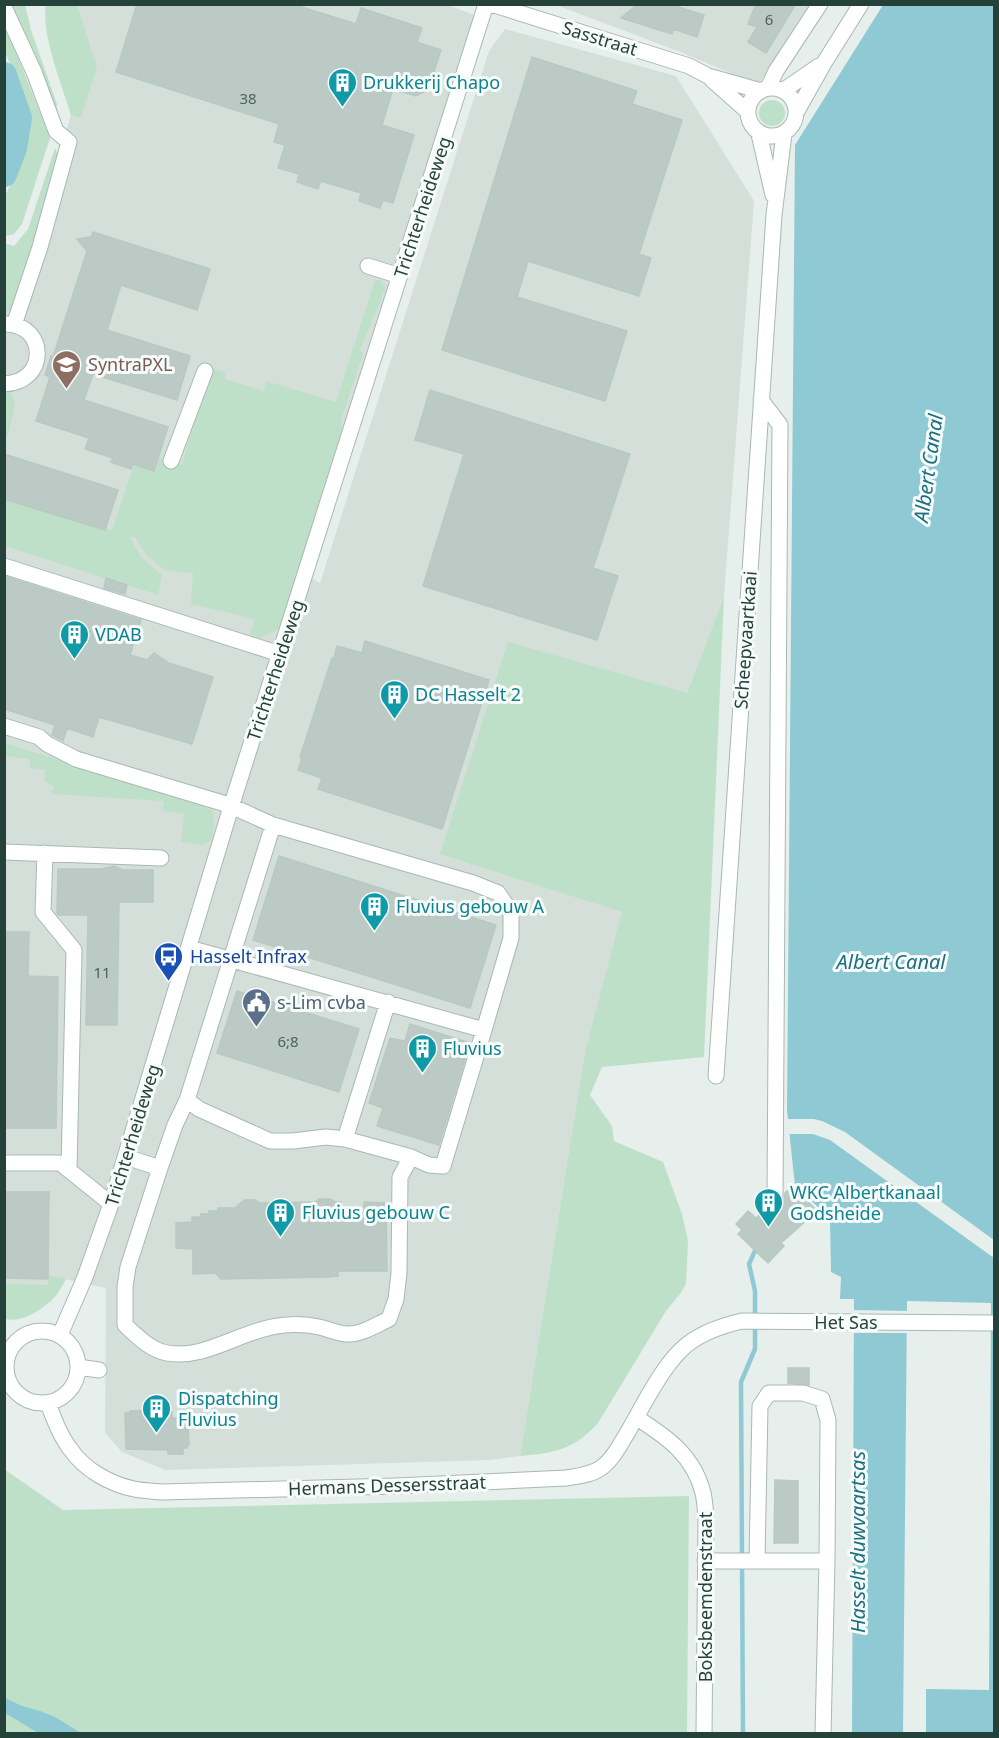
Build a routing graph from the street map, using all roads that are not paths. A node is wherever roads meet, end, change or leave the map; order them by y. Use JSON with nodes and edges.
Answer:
{"nodes":[{"id":1,"x":486,"y":4,"type":"edge"},
{"id":2,"x":491,"y":4,"type":"edge"},
{"id":3,"x":820,"y":4,"type":"edge"},
{"id":4,"x":861,"y":4,"type":"edge"},
{"id":5,"x":4,"y":7,"type":"edge"},
{"id":6,"x":824,"y":63,"type":"junction"},
{"id":7,"x":708,"y":76,"type":"junction"},
{"id":8,"x":764,"y":89,"type":"junction"},
{"id":9,"x":784,"y":90,"type":"junction"},
{"id":10,"x":747,"y":111,"type":"junction"},
{"id":11,"x":797,"y":111,"type":"junction"},
{"id":12,"x":759,"y":134,"type":"junction"},
{"id":13,"x":784,"y":134,"type":"junction"},
{"id":14,"x":775,"y":203,"type":"junction"},
{"id":15,"x":368,"y":266,"type":"dead end"},
{"id":16,"x":400,"y":276,"type":"junction"},
{"id":17,"x":9,"y":325,"type":"edge"},
{"id":18,"x":205,"y":371,"type":"dead end"},
{"id":19,"x":4,"y":384,"type":"edge"},
{"id":20,"x":761,"y":400,"type":"junction"},
{"id":21,"x":171,"y":461,"type":"dead end"},
{"id":22,"x":4,"y":566,"type":"edge"},
{"id":23,"x":280,"y":654,"type":"junction"},
{"id":24,"x":4,"y":726,"type":"edge"},
{"id":25,"x":231,"y":807,"type":"junction"},
{"id":26,"x":273,"y":825,"type":"junction"},
{"id":27,"x":4,"y":852,"type":"edge"},
{"id":28,"x":45,"y":853,"type":"junction"},
{"id":29,"x":161,"y":858,"type":"dead end"},
{"id":30,"x":189,"y":948,"type":"junction"},
{"id":31,"x":232,"y":960,"type":"junction"},
{"id":32,"x":388,"y":1002,"type":"junction"},
{"id":33,"x":484,"y":1030,"type":"junction"},
{"id":34,"x":716,"y":1076,"type":"dead end"},
{"id":35,"x":187,"y":1100,"type":"junction"},
{"id":36,"x":345,"y":1139,"type":"junction"},
{"id":37,"x":126,"y":1157,"type":"junction"},
{"id":38,"x":411,"y":1157,"type":"junction"},
{"id":39,"x":4,"y":1163,"type":"edge"},
{"id":40,"x":160,"y":1168,"type":"junction"},
{"id":41,"x":69,"y":1170,"type":"junction"},
{"id":42,"x":775,"y":1196,"type":"dead end"},
{"id":43,"x":111,"y":1204,"type":"junction"},
{"id":44,"x":994,"y":1323,"type":"edge"},
{"id":45,"x":60,"y":1335,"type":"junction"},
{"id":46,"x":700,"y":1336,"type":"joint"},
{"id":47,"x":7,"y":1350,"type":"edge"},
{"id":48,"x":78,"y":1367,"type":"junction"},
{"id":49,"x":99,"y":1370,"type":"dead end"},
{"id":50,"x":48,"y":1403,"type":"junction"},
{"id":51,"x":637,"y":1418,"type":"junction"},
{"id":52,"x":705,"y":1561,"type":"junction"},
{"id":53,"x":756,"y":1561,"type":"junction"},
{"id":54,"x":827,"y":1561,"type":"junction"},
{"id":55,"x":704,"y":1734,"type":"edge"},
{"id":56,"x":823,"y":1734,"type":"edge"}],
"edges":[{"from":1,"to":16,"type":"street","name":"Trichterheideweg"},
{"from":2,"to":7,"type":"street","name":"Sasstraat"},
{"from":3,"to":8,"type":"street"},
{"from":4,"to":6,"type":"street"},
{"from":5,"to":17,"type":"street"},
{"from":6,"to":9,"type":"street"},
{"from":6,"to":11,"type":"street"},
{"from":7,"to":8,"type":"street","name":"Sasstraat"},
{"from":7,"to":10,"type":"street","name":"Sasstraat"},
{"from":8,"to":9,"type":"street"},
{"from":8,"to":10,"type":"street"},
{"from":9,"to":11,"type":"street"},
{"from":10,"to":12,"type":"street"},
{"from":11,"to":13,"type":"street"},
{"from":12,"to":13,"type":"street"},
{"from":12,"to":14,"type":"street","name":"Scheepvaartkaai"},
{"from":13,"to":14,"type":"street","name":"Scheepvaartkaai"},
{"from":14,"to":20,"type":"street","name":"Scheepvaartkaai"},
{"from":15,"to":16,"type":"street"},
{"from":16,"to":23,"type":"street","name":"Trichterheideweg"},
{"from":17,"to":19,"type":"street"},
{"from":18,"to":21,"type":"street"},
{"from":20,"to":34,"type":"street","name":"Scheepvaartkaai"},
{"from":20,"to":42,"type":"street"},
{"from":22,"to":23,"type":"street"},
{"from":23,"to":25,"type":"street","name":"Trichterheideweg"},
{"from":24,"to":25,"type":"street"},
{"from":25,"to":26,"type":"street"},
{"from":25,"to":30,"type":"street","name":"Trichterheideweg"},
{"from":26,"to":31,"type":"street"},
{"from":26,"to":33,"type":"street"},
{"from":27,"to":28,"type":"street"},
{"from":28,"to":29,"type":"street"},
{"from":28,"to":41,"type":"street"},
{"from":30,"to":31,"type":"street"},
{"from":30,"to":37,"type":"street","name":"Trichterheideweg"},
{"from":31,"to":32,"type":"street"},
{"from":31,"to":35,"type":"street"},
{"from":32,"to":33,"type":"street"},
{"from":32,"to":36,"type":"street"},
{"from":33,"to":38,"type":"street"},
{"from":35,"to":36,"type":"street"},
{"from":35,"to":40,"type":"street"},
{"from":36,"to":38,"type":"street"},
{"from":37,"to":40,"type":"street"},
{"from":37,"to":43,"type":"street","name":"Trichterheideweg"},
{"from":38,"to":40,"type":"street"},
{"from":39,"to":41,"type":"street"},
{"from":41,"to":43,"type":"street"},
{"from":43,"to":45,"type":"street","name":"Trichterheideweg"},
{"from":44,"to":46,"type":"street","name":"Het Sas"},
{"from":45,"to":47,"type":"street"},
{"from":45,"to":48,"type":"street"},
{"from":46,"to":51,"type":"street","name":"Hermans Dessersstraat"},
{"from":47,"to":50,"type":"street"},
{"from":48,"to":49,"type":"street"},
{"from":48,"to":50,"type":"street"},
{"from":50,"to":51,"type":"street","name":"Hermans Dessersstraat"},
{"from":51,"to":52,"type":"street","name":"Boksbeemdenstraat"},
{"from":52,"to":53,"type":"street"},
{"from":52,"to":55,"type":"street","name":"Boksbeemdenstraat"},
{"from":53,"to":54,"type":"street"},
{"from":53,"to":54,"type":"street"},
{"from":54,"to":56,"type":"street"}]}
